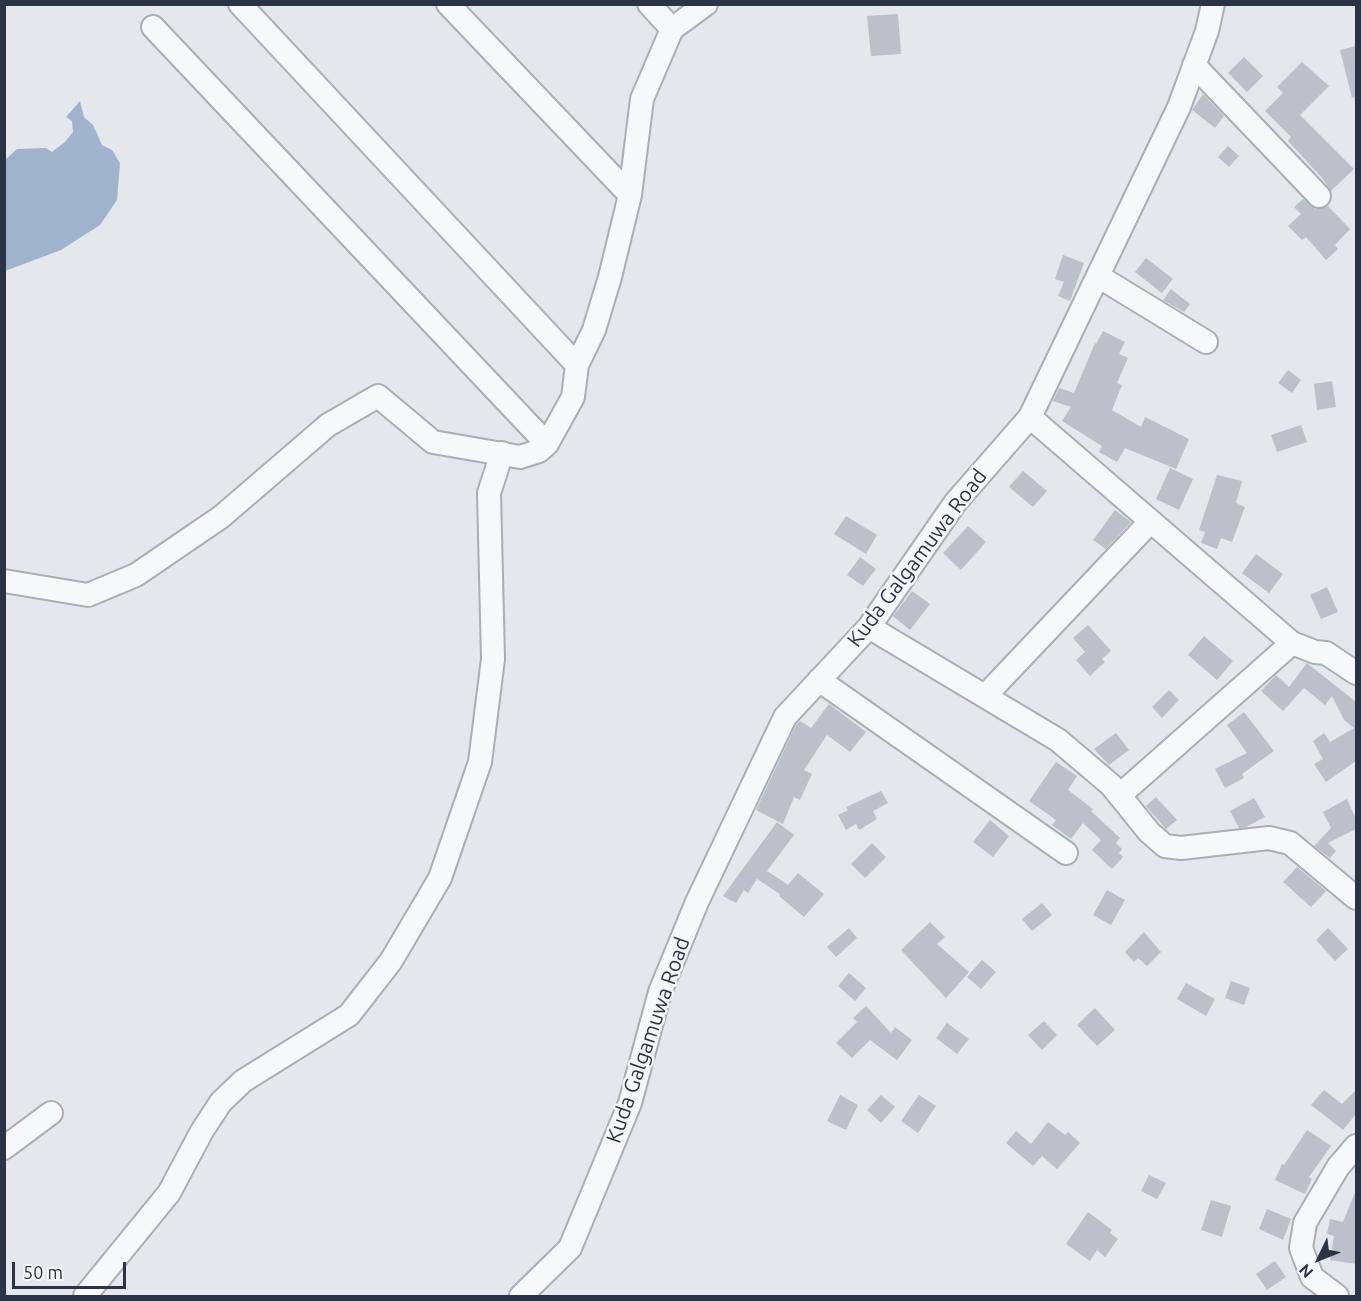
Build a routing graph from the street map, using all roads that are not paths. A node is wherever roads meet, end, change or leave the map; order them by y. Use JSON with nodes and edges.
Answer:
{"nodes":[{"id":1,"x":240,"y":4,"type":"edge"},
{"id":2,"x":448,"y":4,"type":"edge"},
{"id":3,"x":649,"y":4,"type":"edge"},
{"id":4,"x":706,"y":4,"type":"edge"},
{"id":5,"x":1213,"y":4,"type":"edge"},
{"id":6,"x":153,"y":27,"type":"dead end"},
{"id":7,"x":672,"y":29,"type":"junction"},
{"id":8,"x":1194,"y":65,"type":"junction"},
{"id":9,"x":630,"y":195,"type":"junction"},
{"id":10,"x":1319,"y":196,"type":"dead end"},
{"id":11,"x":1098,"y":276,"type":"junction"},
{"id":12,"x":1206,"y":342,"type":"dead end"},
{"id":13,"x":577,"y":365,"type":"junction"},
{"id":14,"x":1030,"y":417,"type":"junction"},
{"id":15,"x":547,"y":444,"type":"junction"},
{"id":16,"x":502,"y":453,"type":"junction"},
{"id":17,"x":1150,"y":522,"type":"junction"},
{"id":18,"x":4,"y":581,"type":"edge"},
{"id":19,"x":870,"y":627,"type":"junction"},
{"id":20,"x":1292,"y":643,"type":"junction"},
{"id":21,"x":1356,"y":673,"type":"edge"},
{"id":22,"x":819,"y":680,"type":"junction"},
{"id":23,"x":985,"y":696,"type":"junction"},
{"id":24,"x":1120,"y":795,"type":"junction"},
{"id":25,"x":1066,"y":853,"type":"dead end"},
{"id":26,"x":1356,"y":898,"type":"edge"},
{"id":27,"x":51,"y":1113,"type":"dead end"},
{"id":28,"x":1356,"y":1146,"type":"edge"},
{"id":29,"x":4,"y":1148,"type":"edge"},
{"id":30,"x":85,"y":1296,"type":"edge"},
{"id":31,"x":522,"y":1296,"type":"edge"},
{"id":32,"x":1337,"y":1296,"type":"edge"}],
"edges":[{"from":1,"to":13,"type":"street"},
{"from":2,"to":9,"type":"street"},
{"from":3,"to":7,"type":"street"},
{"from":4,"to":7,"type":"street"},
{"from":5,"to":8,"type":"street","name":"Kuda Galgamuwa Road"},
{"from":6,"to":15,"type":"street"},
{"from":7,"to":9,"type":"street"},
{"from":8,"to":10,"type":"street"},
{"from":8,"to":11,"type":"street","name":"Kuda Galgamuwa Road"},
{"from":9,"to":13,"type":"street"},
{"from":11,"to":12,"type":"street"},
{"from":11,"to":14,"type":"street","name":"Kuda Galgamuwa Road"},
{"from":13,"to":15,"type":"street"},
{"from":14,"to":17,"type":"street"},
{"from":14,"to":19,"type":"street","name":"Kuda Galgamuwa Road"},
{"from":15,"to":16,"type":"street"},
{"from":16,"to":18,"type":"street"},
{"from":16,"to":30,"type":"street"},
{"from":17,"to":20,"type":"street"},
{"from":17,"to":23,"type":"street"},
{"from":19,"to":22,"type":"street","name":"Kuda Galgamuwa Road"},
{"from":19,"to":23,"type":"street"},
{"from":20,"to":21,"type":"street"},
{"from":20,"to":24,"type":"street"},
{"from":22,"to":25,"type":"street"},
{"from":22,"to":31,"type":"street","name":"Kuda Galgamuwa Road"},
{"from":23,"to":24,"type":"street"},
{"from":24,"to":26,"type":"street"},
{"from":27,"to":29,"type":"street"},
{"from":28,"to":32,"type":"street"}]}
